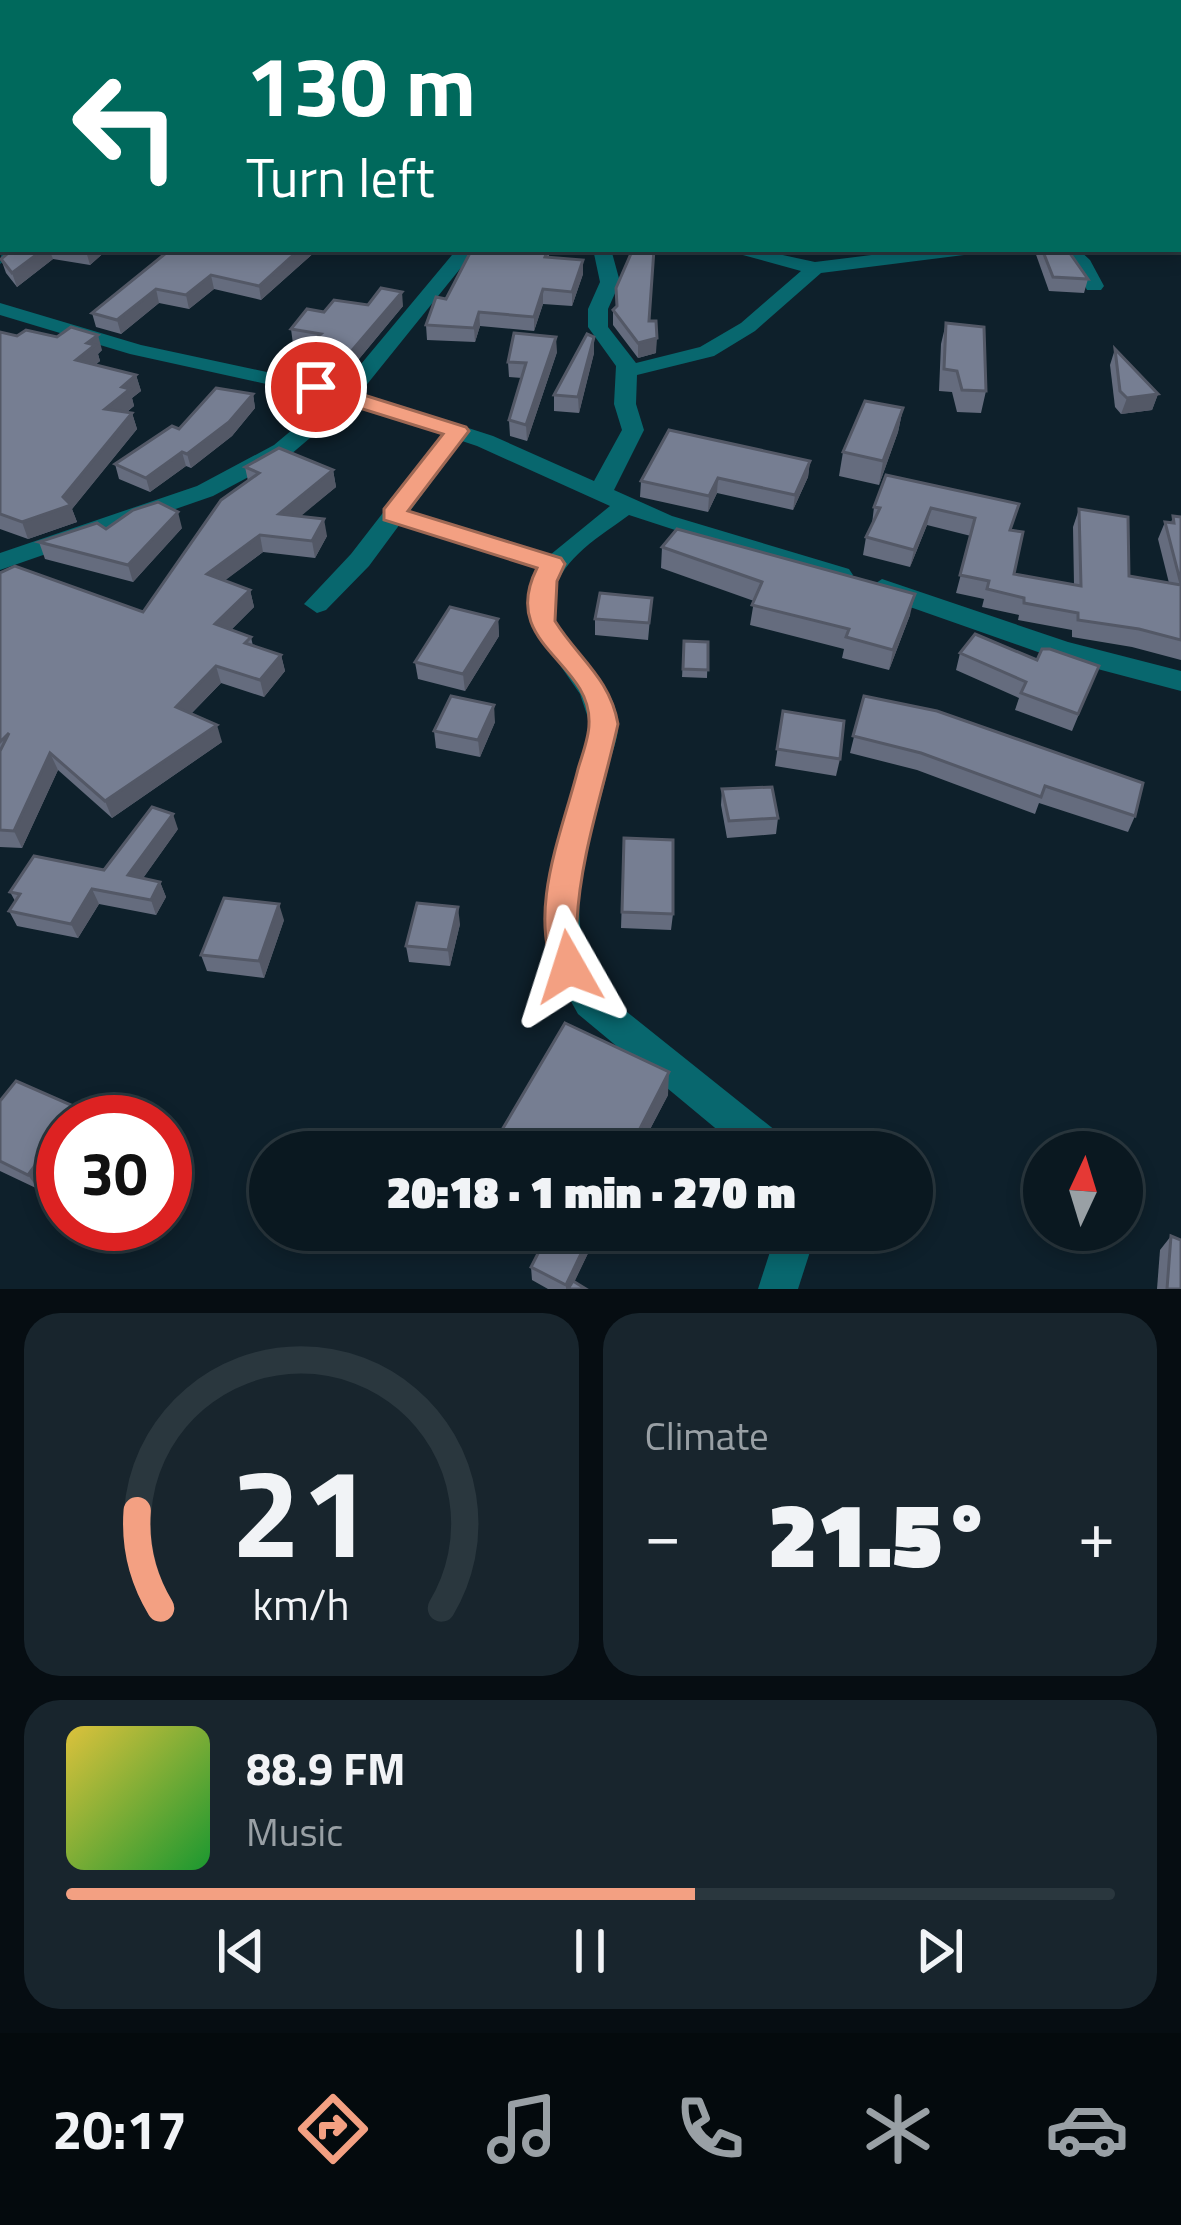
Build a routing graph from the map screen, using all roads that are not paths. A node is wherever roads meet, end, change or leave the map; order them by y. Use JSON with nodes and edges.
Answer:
{"nodes":[{"id":1,"x":465,"y":252,"type":"edge"},
{"id":2,"x":603,"y":252,"type":"edge"},
{"id":3,"x":743,"y":252,"type":"edge"},
{"id":4,"x":940,"y":252,"type":"edge"},
{"id":5,"x":1070,"y":252,"type":"edge"},
{"id":6,"x":815,"y":268,"type":"junction"},
{"id":7,"x":1094,"y":286,"type":"dead end"},
{"id":8,"x":0,"y":309,"type":"edge"},
{"id":9,"x":628,"y":371,"type":"junction"},
{"id":10,"x":346,"y":396,"type":"junction"},
{"id":11,"x":458,"y":431,"type":"junction"},
{"id":12,"x":613,"y":500,"type":"junction"},
{"id":13,"x":393,"y":514,"type":"junction"},
{"id":14,"x":0,"y":562,"type":"edge"},
{"id":15,"x":552,"y":564,"type":"junction"},
{"id":16,"x":317,"y":604,"type":"dead end"},
{"id":17,"x":1181,"y":681,"type":"edge"},
{"id":18,"x":747,"y":1131,"type":"edge"},
{"id":19,"x":790,"y":1251,"type":"edge"},
{"id":20,"x":778,"y":1289,"type":"edge"}],
"edges":[{"from":1,"to":10,"type":"street"},
{"from":2,"to":9,"type":"street"},
{"from":3,"to":6,"type":"street"},
{"from":4,"to":6,"type":"street"},
{"from":5,"to":7,"type":"street"},
{"from":6,"to":9,"type":"street"},
{"from":8,"to":10,"type":"street"},
{"from":9,"to":12,"type":"street"},
{"from":10,"to":11,"type":"street"},
{"from":10,"to":14,"type":"street"},
{"from":11,"to":12,"type":"street"},
{"from":11,"to":13,"type":"street"},
{"from":12,"to":15,"type":"street"},
{"from":12,"to":17,"type":"street"},
{"from":13,"to":15,"type":"street"},
{"from":13,"to":16,"type":"street"},
{"from":15,"to":18,"type":"street"},
{"from":19,"to":20,"type":"street"}]}
